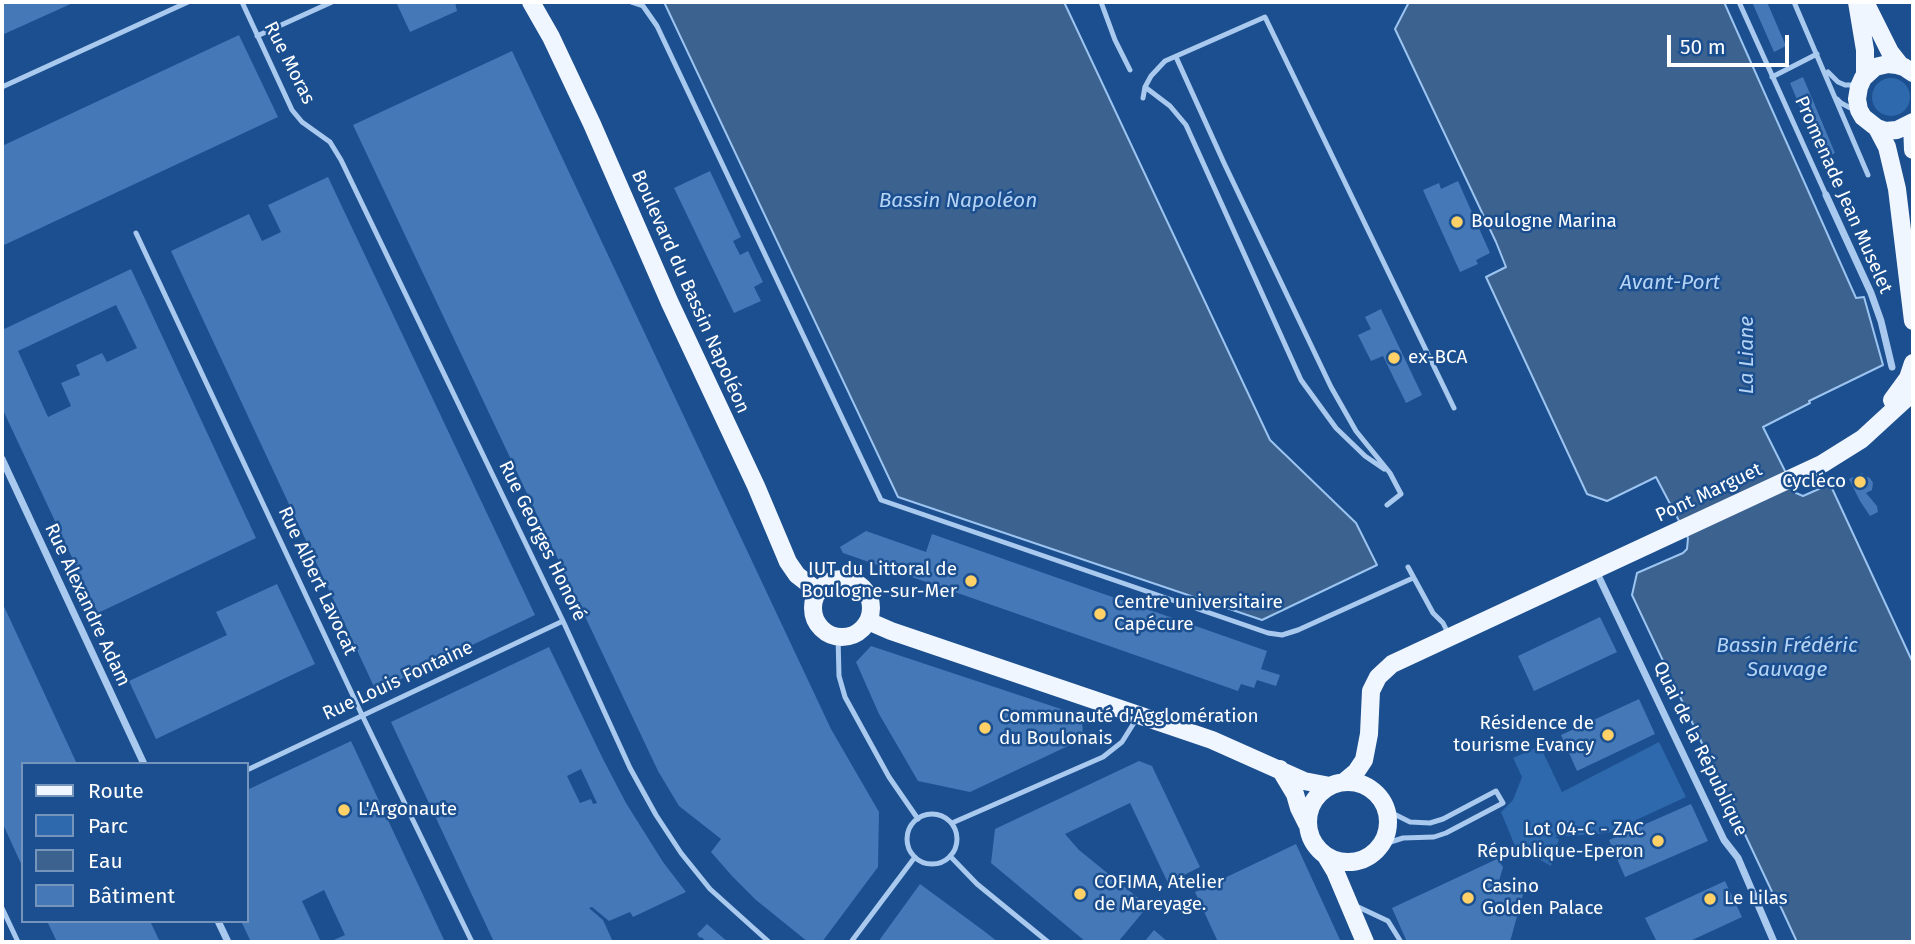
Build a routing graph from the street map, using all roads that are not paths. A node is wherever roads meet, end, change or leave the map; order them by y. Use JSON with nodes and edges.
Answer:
{"nodes":[{"id":1,"x":188,"y":2,"type":"edge"},
{"id":2,"x":242,"y":2,"type":"edge"},
{"id":3,"x":331,"y":2,"type":"edge"},
{"id":4,"x":531,"y":2,"type":"edge"},
{"id":5,"x":631,"y":2,"type":"edge"},
{"id":6,"x":1101,"y":2,"type":"edge"},
{"id":7,"x":1739,"y":2,"type":"edge"},
{"id":8,"x":1794,"y":2,"type":"edge"},
{"id":9,"x":1857,"y":2,"type":"edge"},
{"id":10,"x":1865,"y":2,"type":"edge"},
{"id":11,"x":644,"y":4,"type":"edge"},
{"id":12,"x":257,"y":36,"type":"junction"},
{"id":13,"x":1818,"y":54,"type":"junction"},
{"id":14,"x":1176,"y":57,"type":"junction"},
{"id":15,"x":1822,"y":64,"type":"junction"},
{"id":16,"x":1130,"y":70,"type":"dead end"},
{"id":17,"x":1910,"y":71,"type":"edge"},
{"id":18,"x":1772,"y":77,"type":"junction"},
{"id":19,"x":1862,"y":80,"type":"junction"},
{"id":20,"x":2,"y":87,"type":"edge"},
{"id":21,"x":1144,"y":87,"type":"junction"},
{"id":22,"x":1835,"y":97,"type":"junction"},
{"id":23,"x":1143,"y":98,"type":"dead end"},
{"id":24,"x":1861,"y":113,"type":"junction"},
{"id":25,"x":1913,"y":123,"type":"edge"},
{"id":26,"x":1877,"y":128,"type":"junction"},
{"id":27,"x":317,"y":132,"type":"joint"},
{"id":28,"x":1913,"y":150,"type":"edge"},
{"id":29,"x":1868,"y":175,"type":"dead end"},
{"id":30,"x":1826,"y":195,"type":"joint"},
{"id":31,"x":136,"y":233,"type":"dead end"},
{"id":32,"x":1913,"y":321,"type":"edge"},
{"id":33,"x":1913,"y":363,"type":"edge"},
{"id":34,"x":1892,"y":367,"type":"dead end"},
{"id":35,"x":1913,"y":392,"type":"edge"},
{"id":36,"x":1907,"y":402,"type":"edge"},
{"id":37,"x":1454,"y":408,"type":"dead end"},
{"id":38,"x":1862,"y":439,"type":"junction"},
{"id":39,"x":3,"y":464,"type":"edge"},
{"id":40,"x":1390,"y":473,"type":"junction"},
{"id":41,"x":1387,"y":505,"type":"dead end"},
{"id":42,"x":1408,"y":567,"type":"dead end"},
{"id":43,"x":1596,"y":569,"type":"junction"},
{"id":44,"x":1413,"y":578,"type":"junction"},
{"id":45,"x":819,"y":592,"type":"junction"},
{"id":46,"x":563,"y":621,"type":"junction"},
{"id":47,"x":868,"y":621,"type":"junction"},
{"id":48,"x":838,"y":636,"type":"junction"},
{"id":49,"x":1450,"y":636,"type":"junction"},
{"id":50,"x":362,"y":715,"type":"junction"},
{"id":51,"x":1138,"y":715,"type":"junction"},
{"id":52,"x":143,"y":762,"type":"edge"},
{"id":53,"x":1280,"y":769,"type":"junction"},
{"id":54,"x":248,"y":770,"type":"edge"},
{"id":55,"x":1337,"y":784,"type":"junction"},
{"id":56,"x":1386,"y":810,"type":"junction"},
{"id":57,"x":918,"y":819,"type":"junction"},
{"id":58,"x":1443,"y":819,"type":"junction"},
{"id":59,"x":952,"y":823,"type":"junction"},
{"id":60,"x":1307,"y":824,"type":"junction"},
{"id":61,"x":1450,"y":831,"type":"junction"},
{"id":62,"x":1381,"y":845,"type":"junction"},
{"id":63,"x":950,"y":856,"type":"junction"},
{"id":64,"x":1326,"y":856,"type":"junction"},
{"id":65,"x":915,"y":857,"type":"junction"},
{"id":66,"x":1348,"y":902,"type":"junction"},
{"id":67,"x":2,"y":908,"type":"edge"},
{"id":68,"x":219,"y":923,"type":"edge"},
{"id":69,"x":18,"y":942,"type":"edge"},
{"id":70,"x":228,"y":942,"type":"edge"},
{"id":71,"x":471,"y":942,"type":"edge"},
{"id":72,"x":769,"y":942,"type":"edge"},
{"id":73,"x":851,"y":942,"type":"edge"},
{"id":74,"x":1048,"y":942,"type":"edge"},
{"id":75,"x":1365,"y":942,"type":"edge"},
{"id":76,"x":1401,"y":942,"type":"edge"},
{"id":77,"x":1774,"y":942,"type":"edge"}],
"edges":[{"from":1,"to":20,"type":"lane"},
{"from":2,"to":12,"type":"lane","name":"Rue Moras"},
{"from":3,"to":12,"type":"lane"},
{"from":4,"to":45,"type":"main road","name":"Boulevard du Bassin Napoléon"},
{"from":5,"to":11,"type":"lane"},
{"from":6,"to":16,"type":"lane"},
{"from":7,"to":18,"type":"lane","name":"Promenade Jean Muselet"},
{"from":8,"to":13,"type":"lane"},
{"from":9,"to":19,"type":"main road"},
{"from":10,"to":17,"type":"main road"},
{"from":11,"to":44,"type":"lane"},
{"from":12,"to":27,"type":"lane","name":"Rue Moras"},
{"from":13,"to":15,"type":"lane"},
{"from":13,"to":18,"type":"lane"},
{"from":14,"to":21,"type":"lane"},
{"from":14,"to":37,"type":"lane"},
{"from":14,"to":40,"type":"lane"},
{"from":15,"to":19,"type":"lane","name":"Promenade Jean Muselet"},
{"from":15,"to":22,"type":"lane","name":"Promenade Jean Muselet"},
{"from":17,"to":19,"type":"main road"},
{"from":18,"to":30,"type":"lane","name":"Promenade Jean Muselet"},
{"from":19,"to":24,"type":"main road"},
{"from":21,"to":23,"type":"lane"},
{"from":21,"to":40,"type":"lane"},
{"from":22,"to":24,"type":"lane","name":"Promenade Jean Muselet"},
{"from":22,"to":29,"type":"lane"},
{"from":24,"to":26,"type":"main road"},
{"from":25,"to":26,"type":"main road"},
{"from":25,"to":28,"type":"main road"},
{"from":26,"to":32,"type":"main road"},
{"from":27,"to":46,"type":"lane","name":"Rue Georges Honoré"},
{"from":30,"to":34,"type":"street","name":"Promenade Jean Muselet"},
{"from":31,"to":50,"type":"lane","name":"Rue Albert Lavocat"},
{"from":33,"to":38,"type":"main road"},
{"from":35,"to":36,"type":"main road"},
{"from":36,"to":38,"type":"main road"},
{"from":38,"to":43,"type":"main road","name":"Pont Marguet"},
{"from":39,"to":52,"type":"street","name":"Rue Alexandre Adam"},
{"from":40,"to":41,"type":"lane"},
{"from":42,"to":44,"type":"lane"},
{"from":43,"to":49,"type":"main road"},
{"from":43,"to":77,"type":"street","name":"Quai de la République"},
{"from":44,"to":49,"type":"lane"},
{"from":45,"to":47,"type":"main road"},
{"from":45,"to":48,"type":"main road"},
{"from":46,"to":50,"type":"lane","name":"Rue Louis Fontaine"},
{"from":46,"to":72,"type":"lane","name":"Rue Georges Honoré"},
{"from":47,"to":48,"type":"main road"},
{"from":47,"to":51,"type":"main road"},
{"from":48,"to":57,"type":"lane"},
{"from":49,"to":55,"type":"main road"},
{"from":50,"to":54,"type":"lane","name":"Rue Louis Fontaine"},
{"from":50,"to":71,"type":"lane","name":"Rue Albert Lavocat"},
{"from":51,"to":53,"type":"main road"},
{"from":51,"to":59,"type":"lane"},
{"from":53,"to":55,"type":"main road"},
{"from":53,"to":60,"type":"main road"},
{"from":55,"to":56,"type":"main road"},
{"from":55,"to":60,"type":"main road"},
{"from":56,"to":58,"type":"lane"},
{"from":56,"to":62,"type":"main road"},
{"from":57,"to":59,"type":"lane"},
{"from":57,"to":65,"type":"lane"},
{"from":58,"to":61,"type":"lane"},
{"from":58,"to":61,"type":"lane"},
{"from":59,"to":63,"type":"lane"},
{"from":60,"to":64,"type":"main road"},
{"from":61,"to":62,"type":"lane"},
{"from":62,"to":64,"type":"main road"},
{"from":63,"to":65,"type":"lane"},
{"from":63,"to":74,"type":"lane"},
{"from":64,"to":66,"type":"main road"},
{"from":65,"to":73,"type":"lane"},
{"from":66,"to":75,"type":"main road"},
{"from":66,"to":76,"type":"lane"},
{"from":67,"to":69,"type":"lane"},
{"from":68,"to":70,"type":"street"}]}
